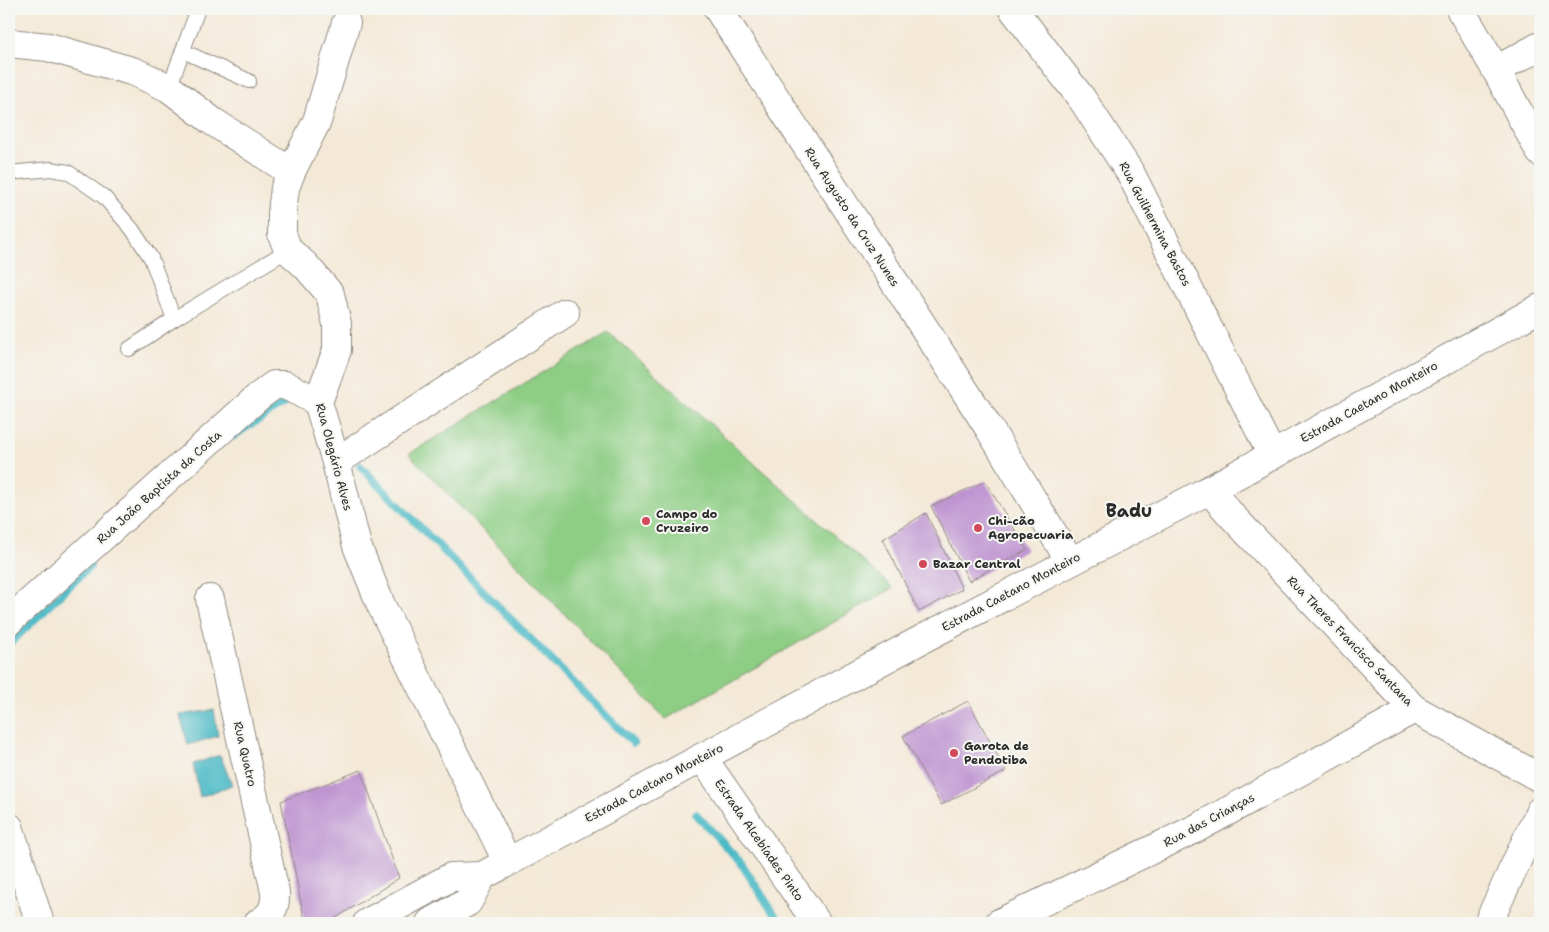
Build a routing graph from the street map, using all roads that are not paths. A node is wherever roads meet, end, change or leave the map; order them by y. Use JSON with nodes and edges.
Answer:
{"nodes":[{"id":1,"x":198,"y":9,"type":"edge"},
{"id":2,"x":718,"y":9,"type":"edge"},
{"id":3,"x":1013,"y":9,"type":"edge"},
{"id":4,"x":1460,"y":9,"type":"edge"},
{"id":5,"x":346,"y":23,"type":"dead end"},
{"id":6,"x":9,"y":43,"type":"edge"},
{"id":7,"x":1540,"y":46,"type":"edge"},
{"id":8,"x":183,"y":51,"type":"junction"},
{"id":9,"x":1496,"y":70,"type":"junction"},
{"id":10,"x":249,"y":81,"type":"dead end"},
{"id":11,"x":170,"y":88,"type":"junction"},
{"id":12,"x":1540,"y":152,"type":"edge"},
{"id":13,"x":291,"y":172,"type":"junction"},
{"id":14,"x":9,"y":173,"type":"edge"},
{"id":15,"x":288,"y":250,"type":"junction"},
{"id":16,"x":1540,"y":308,"type":"edge"},
{"id":17,"x":565,"y":313,"type":"dead end"},
{"id":18,"x":174,"y":319,"type":"junction"},
{"id":19,"x":128,"y":349,"type":"dead end"},
{"id":20,"x":318,"y":402,"type":"junction"},
{"id":21,"x":1272,"y":455,"type":"junction"},
{"id":22,"x":336,"y":462,"type":"junction"},
{"id":23,"x":1209,"y":490,"type":"junction"},
{"id":24,"x":1070,"y":561,"type":"junction"},
{"id":25,"x":210,"y":599,"type":"dead end"},
{"id":26,"x":9,"y":621,"type":"edge"},
{"id":27,"x":1414,"y":709,"type":"junction"},
{"id":28,"x":702,"y":757,"type":"junction"},
{"id":29,"x":1540,"y":778,"type":"edge"},
{"id":30,"x":1540,"y":811,"type":"edge"},
{"id":31,"x":9,"y":827,"type":"edge"},
{"id":32,"x":507,"y":861,"type":"junction"},
{"id":33,"x":482,"y":876,"type":"junction"},
{"id":34,"x":266,"y":916,"type":"edge"},
{"id":35,"x":40,"y":923,"type":"edge"},
{"id":36,"x":367,"y":923,"type":"edge"},
{"id":37,"x":430,"y":923,"type":"edge"},
{"id":38,"x":817,"y":923,"type":"edge"},
{"id":39,"x":999,"y":923,"type":"edge"},
{"id":40,"x":1488,"y":923,"type":"edge"}],
"edges":[{"from":1,"to":8,"type":"lane"},
{"from":2,"to":24,"type":"street","name":"Rua Augusto da Cruz Nunes"},
{"from":3,"to":21,"type":"street","name":"Rua Guilhermina Bastos"},
{"from":4,"to":9,"type":"street"},
{"from":5,"to":13,"type":"street"},
{"from":6,"to":11,"type":"street"},
{"from":7,"to":9,"type":"street"},
{"from":8,"to":10,"type":"lane"},
{"from":8,"to":11,"type":"lane"},
{"from":9,"to":12,"type":"street"},
{"from":11,"to":13,"type":"street"},
{"from":13,"to":15,"type":"street"},
{"from":14,"to":18,"type":"lane"},
{"from":15,"to":18,"type":"lane"},
{"from":15,"to":20,"type":"street","name":"Rua Olegário Alves"},
{"from":16,"to":21,"type":"street","name":"Estrada Caetano Monteiro"},
{"from":17,"to":22,"type":"street"},
{"from":18,"to":19,"type":"lane"},
{"from":20,"to":22,"type":"street","name":"Rua Olegário Alves"},
{"from":20,"to":26,"type":"street","name":"Rua João Baptista da Costa"},
{"from":21,"to":23,"type":"street","name":"Estrada Caetano Monteiro"},
{"from":22,"to":32,"type":"street","name":"Rua Olegário Alves"},
{"from":23,"to":24,"type":"street","name":"Estrada Caetano Monteiro"},
{"from":23,"to":27,"type":"street","name":"Rua Theres Francisco Santana"},
{"from":24,"to":28,"type":"street","name":"Estrada Caetano Monteiro"},
{"from":25,"to":34,"type":"street","name":"Rua Quatro"},
{"from":27,"to":29,"type":"street","name":"Rua Theres Francisco Santana"},
{"from":27,"to":39,"type":"street","name":"Rua das Crianças"},
{"from":28,"to":32,"type":"street","name":"Estrada Caetano Monteiro"},
{"from":28,"to":38,"type":"street","name":"Estrada Alcebíades Pinto"},
{"from":30,"to":40,"type":"street"},
{"from":31,"to":35,"type":"street"},
{"from":32,"to":33,"type":"street","name":"Estrada Caetano Monteiro"},
{"from":33,"to":36,"type":"street","name":"Estrada Caetano Monteiro"},
{"from":33,"to":37,"type":"street"}]}
